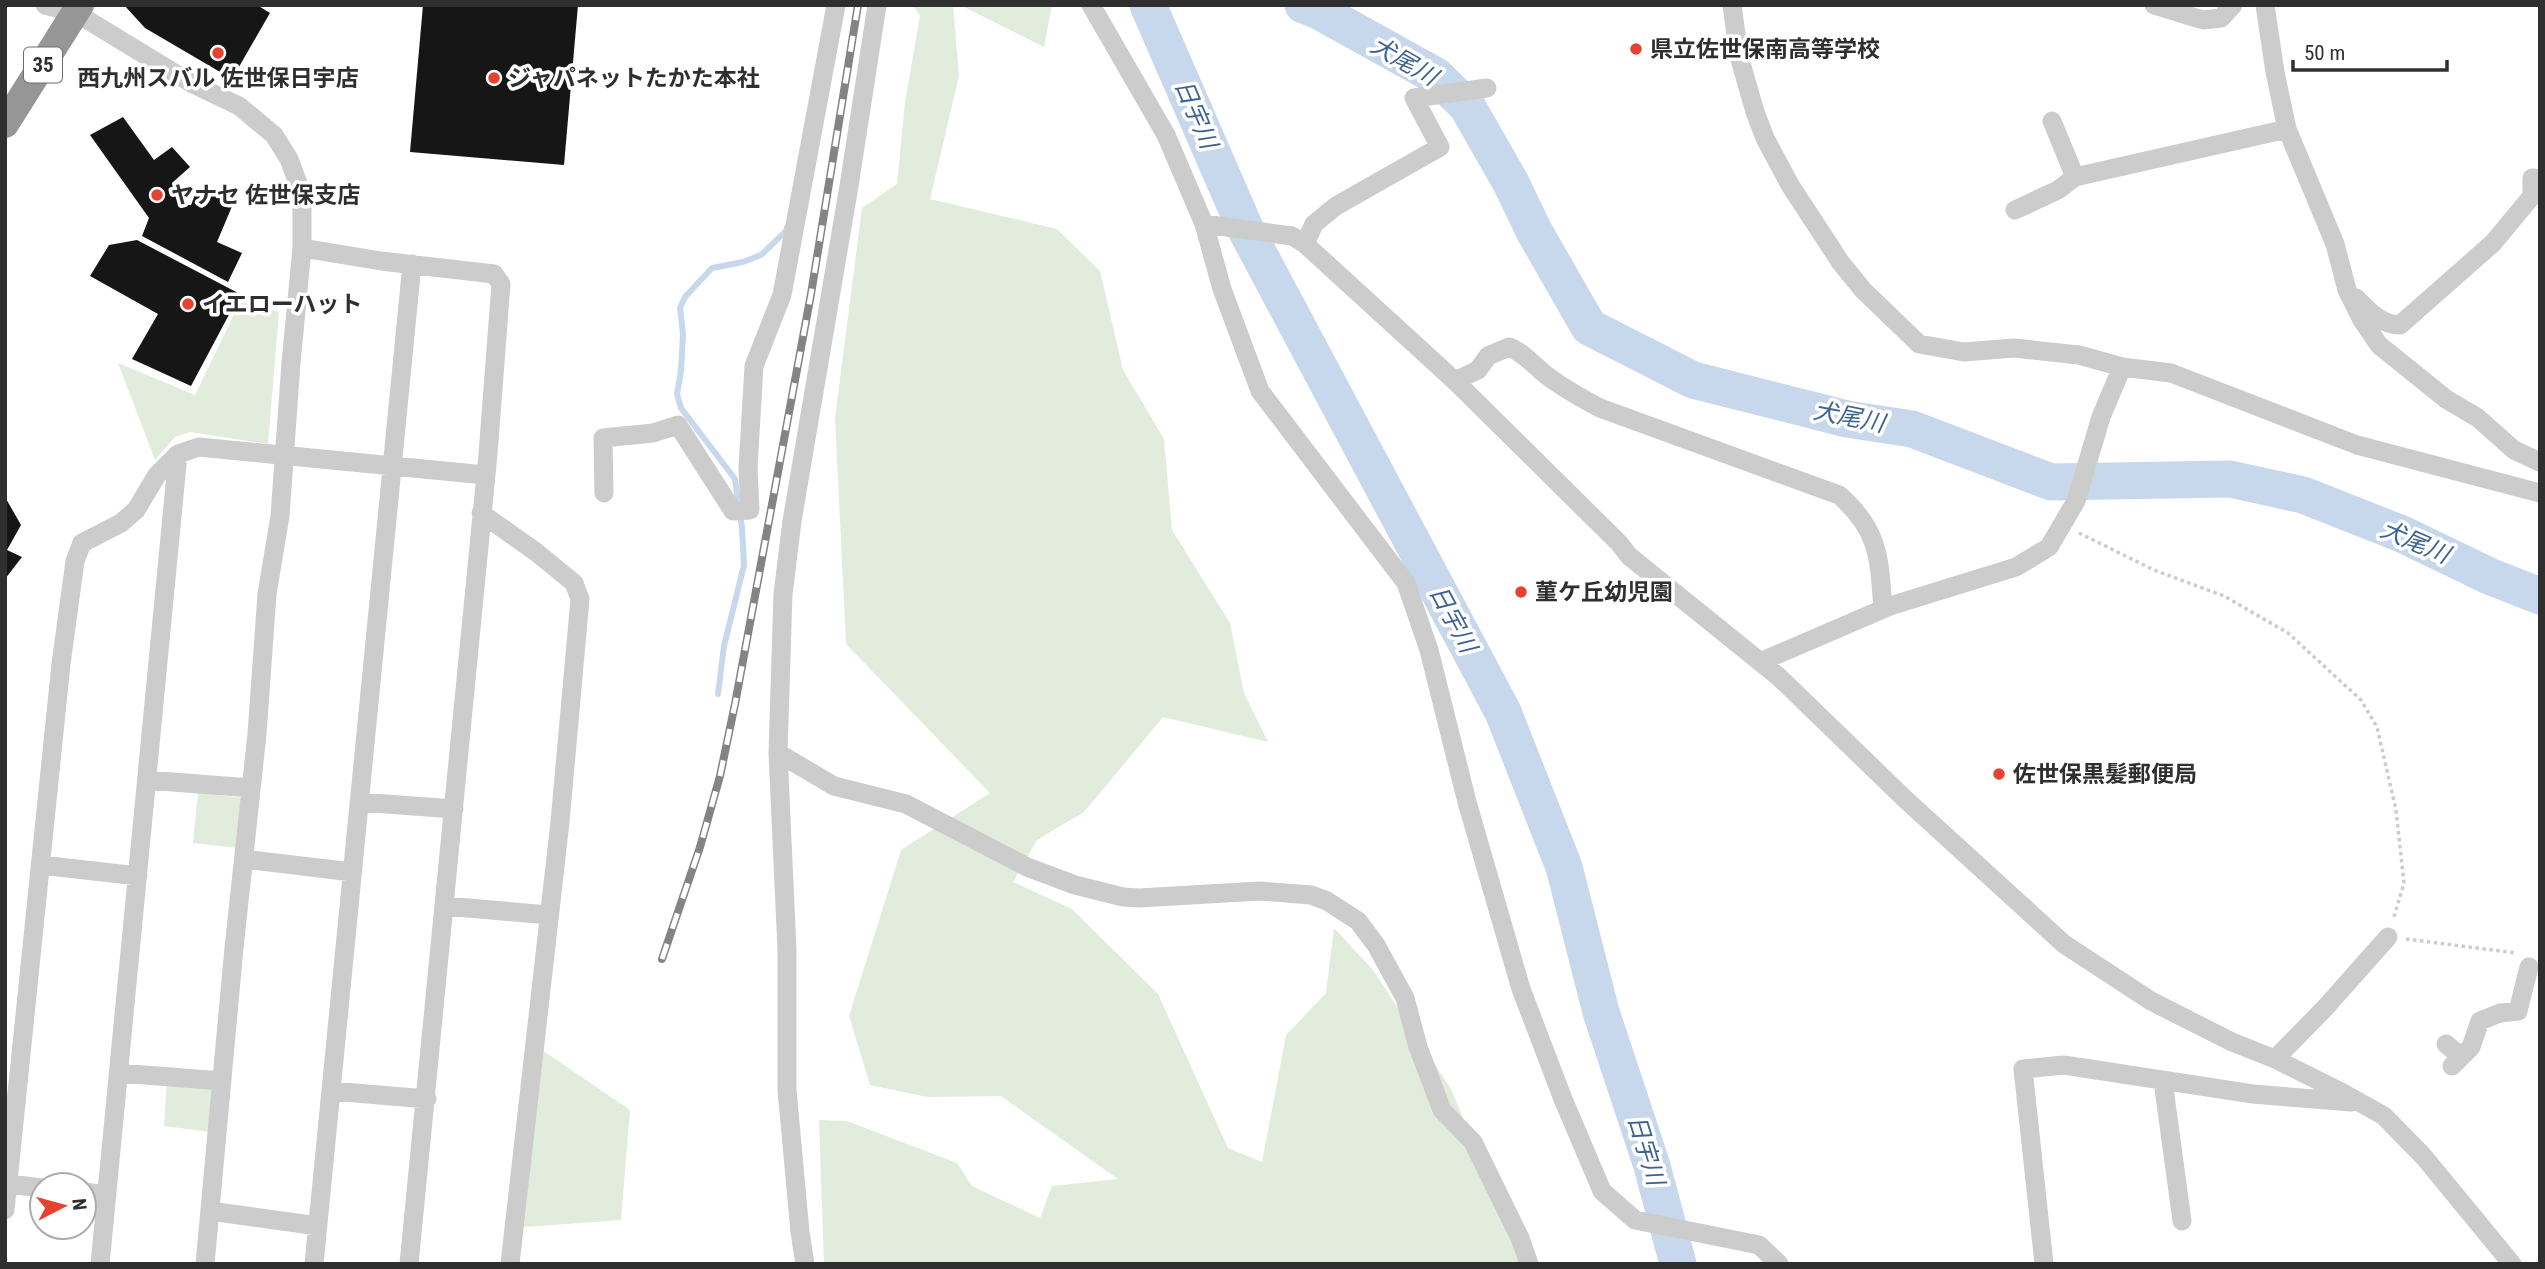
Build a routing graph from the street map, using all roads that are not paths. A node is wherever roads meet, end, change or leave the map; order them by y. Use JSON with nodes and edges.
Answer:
{"nodes":[{"id":1,"x":45,"y":5,"type":"edge"},
{"id":2,"x":836,"y":5,"type":"edge"},
{"id":3,"x":877,"y":5,"type":"edge"},
{"id":4,"x":1091,"y":5,"type":"edge"},
{"id":5,"x":1732,"y":5,"type":"edge"},
{"id":6,"x":2154,"y":5,"type":"edge"},
{"id":7,"x":2233,"y":5,"type":"edge"},
{"id":8,"x":2264,"y":5,"type":"edge"},
{"id":9,"x":78,"y":9,"type":"edge"},
{"id":10,"x":1487,"y":88,"type":"dead end"},
{"id":11,"x":2052,"y":121,"type":"dead end"},
{"id":12,"x":5,"y":124,"type":"edge"},
{"id":13,"x":2287,"y":129,"type":"junction"},
{"id":14,"x":2076,"y":177,"type":"junction"},
{"id":15,"x":2540,"y":179,"type":"edge"},
{"id":16,"x":2015,"y":210,"type":"dead end"},
{"id":17,"x":1211,"y":226,"type":"junction"},
{"id":18,"x":1298,"y":240,"type":"junction"},
{"id":19,"x":302,"y":248,"type":"junction"},
{"id":20,"x":412,"y":264,"type":"junction"},
{"id":21,"x":2347,"y":290,"type":"junction"},
{"id":22,"x":2122,"y":367,"type":"junction"},
{"id":23,"x":1455,"y":381,"type":"junction"},
{"id":24,"x":178,"y":454,"type":"junction"},
{"id":25,"x":283,"y":455,"type":"junction"},
{"id":26,"x":2540,"y":462,"type":"edge"},
{"id":27,"x":392,"y":467,"type":"junction"},
{"id":28,"x":485,"y":475,"type":"junction"},
{"id":29,"x":604,"y":493,"type":"dead end"},
{"id":30,"x":2540,"y":493,"type":"edge"},
{"id":31,"x":481,"y":513,"type":"junction"},
{"id":32,"x":1883,"y":609,"type":"junction"},
{"id":33,"x":1760,"y":662,"type":"junction"},
{"id":34,"x":778,"y":753,"type":"junction"},
{"id":35,"x":147,"y":780,"type":"junction"},
{"id":36,"x":251,"y":788,"type":"junction"},
{"id":37,"x":359,"y":802,"type":"junction"},
{"id":38,"x":454,"y":809,"type":"junction"},
{"id":39,"x":244,"y":859,"type":"junction"},
{"id":40,"x":41,"y":865,"type":"junction"},
{"id":41,"x":352,"y":872,"type":"junction"},
{"id":42,"x":138,"y":876,"type":"junction"},
{"id":43,"x":445,"y":906,"type":"junction"},
{"id":44,"x":549,"y":915,"type":"junction"},
{"id":45,"x":2388,"y":937,"type":"road end"},
{"id":46,"x":2530,"y":973,"type":"edge"},
{"id":47,"x":2446,"y":1044,"type":"dead end"},
{"id":48,"x":2276,"y":1059,"type":"junction"},
{"id":49,"x":118,"y":1073,"type":"junction"},
{"id":50,"x":2163,"y":1081,"type":"junction"},
{"id":51,"x":222,"y":1082,"type":"junction"},
{"id":52,"x":331,"y":1091,"type":"junction"},
{"id":53,"x":427,"y":1099,"type":"junction"},
{"id":54,"x":2359,"y":1102,"type":"junction"},
{"id":55,"x":8,"y":1184,"type":"junction"},
{"id":56,"x":28,"y":1186,"type":"edge"},
{"id":57,"x":98,"y":1194,"type":"edge"},
{"id":58,"x":107,"y":1195,"type":"junction"},
{"id":59,"x":5,"y":1210,"type":"edge"},
{"id":60,"x":210,"y":1211,"type":"junction"},
{"id":61,"x":2182,"y":1222,"type":"dead end"},
{"id":62,"x":318,"y":1226,"type":"junction"},
{"id":63,"x":100,"y":1264,"type":"edge"},
{"id":64,"x":205,"y":1264,"type":"edge"},
{"id":65,"x":314,"y":1264,"type":"edge"},
{"id":66,"x":409,"y":1264,"type":"edge"},
{"id":67,"x":510,"y":1264,"type":"edge"},
{"id":68,"x":805,"y":1264,"type":"edge"},
{"id":69,"x":1529,"y":1264,"type":"edge"},
{"id":70,"x":1779,"y":1264,"type":"edge"},
{"id":71,"x":2044,"y":1264,"type":"edge"},
{"id":72,"x":2512,"y":1264,"type":"edge"}],
"edges":[{"from":1,"to":9,"type":"street"},
{"from":2,"to":29,"type":"street"},
{"from":3,"to":34,"type":"street"},
{"from":4,"to":17,"type":"street"},
{"from":5,"to":22,"type":"street"},
{"from":6,"to":7,"type":"street"},
{"from":8,"to":13,"type":"street"},
{"from":9,"to":12,"type":"highway","number":"35"},
{"from":9,"to":19,"type":"street"},
{"from":10,"to":18,"type":"street"},
{"from":11,"to":14,"type":"street"},
{"from":13,"to":14,"type":"street"},
{"from":13,"to":21,"type":"street"},
{"from":14,"to":16,"type":"street"},
{"from":15,"to":21,"type":"street"},
{"from":17,"to":18,"type":"street"},
{"from":17,"to":70,"type":"street"},
{"from":18,"to":23,"type":"street"},
{"from":19,"to":20,"type":"street"},
{"from":19,"to":25,"type":"street"},
{"from":20,"to":27,"type":"street"},
{"from":20,"to":28,"type":"street"},
{"from":21,"to":26,"type":"street"},
{"from":22,"to":30,"type":"street"},
{"from":22,"to":32,"type":"street"},
{"from":23,"to":32,"type":"street"},
{"from":23,"to":33,"type":"street"},
{"from":24,"to":25,"type":"street"},
{"from":24,"to":35,"type":"street"},
{"from":24,"to":40,"type":"street"},
{"from":25,"to":27,"type":"street"},
{"from":25,"to":36,"type":"street"},
{"from":27,"to":28,"type":"street"},
{"from":27,"to":37,"type":"street"},
{"from":28,"to":31,"type":"street"},
{"from":31,"to":38,"type":"street"},
{"from":31,"to":44,"type":"street"},
{"from":32,"to":33,"type":"street"},
{"from":33,"to":48,"type":"street"},
{"from":34,"to":68,"type":"street"},
{"from":34,"to":69,"type":"street"},
{"from":35,"to":36,"type":"street"},
{"from":35,"to":42,"type":"street"},
{"from":36,"to":39,"type":"street"},
{"from":37,"to":38,"type":"street"},
{"from":37,"to":41,"type":"street"},
{"from":38,"to":43,"type":"street"},
{"from":39,"to":41,"type":"street"},
{"from":39,"to":51,"type":"street"},
{"from":40,"to":42,"type":"street"},
{"from":40,"to":55,"type":"street"},
{"from":41,"to":52,"type":"street"},
{"from":42,"to":49,"type":"street"},
{"from":43,"to":44,"type":"street"},
{"from":43,"to":53,"type":"street"},
{"from":44,"to":67,"type":"street"},
{"from":45,"to":48,"type":"street"},
{"from":46,"to":47,"type":"street"},
{"from":48,"to":54,"type":"street"},
{"from":49,"to":51,"type":"street"},
{"from":49,"to":58,"type":"street"},
{"from":50,"to":54,"type":"street"},
{"from":50,"to":61,"type":"street"},
{"from":50,"to":71,"type":"street"},
{"from":51,"to":60,"type":"street"},
{"from":52,"to":53,"type":"street"},
{"from":52,"to":62,"type":"street"},
{"from":53,"to":66,"type":"street"},
{"from":54,"to":72,"type":"street"},
{"from":55,"to":56,"type":"street"},
{"from":55,"to":59,"type":"street"},
{"from":57,"to":58,"type":"street"},
{"from":58,"to":63,"type":"street"},
{"from":60,"to":62,"type":"street"},
{"from":60,"to":64,"type":"street"},
{"from":62,"to":65,"type":"street"}]}
